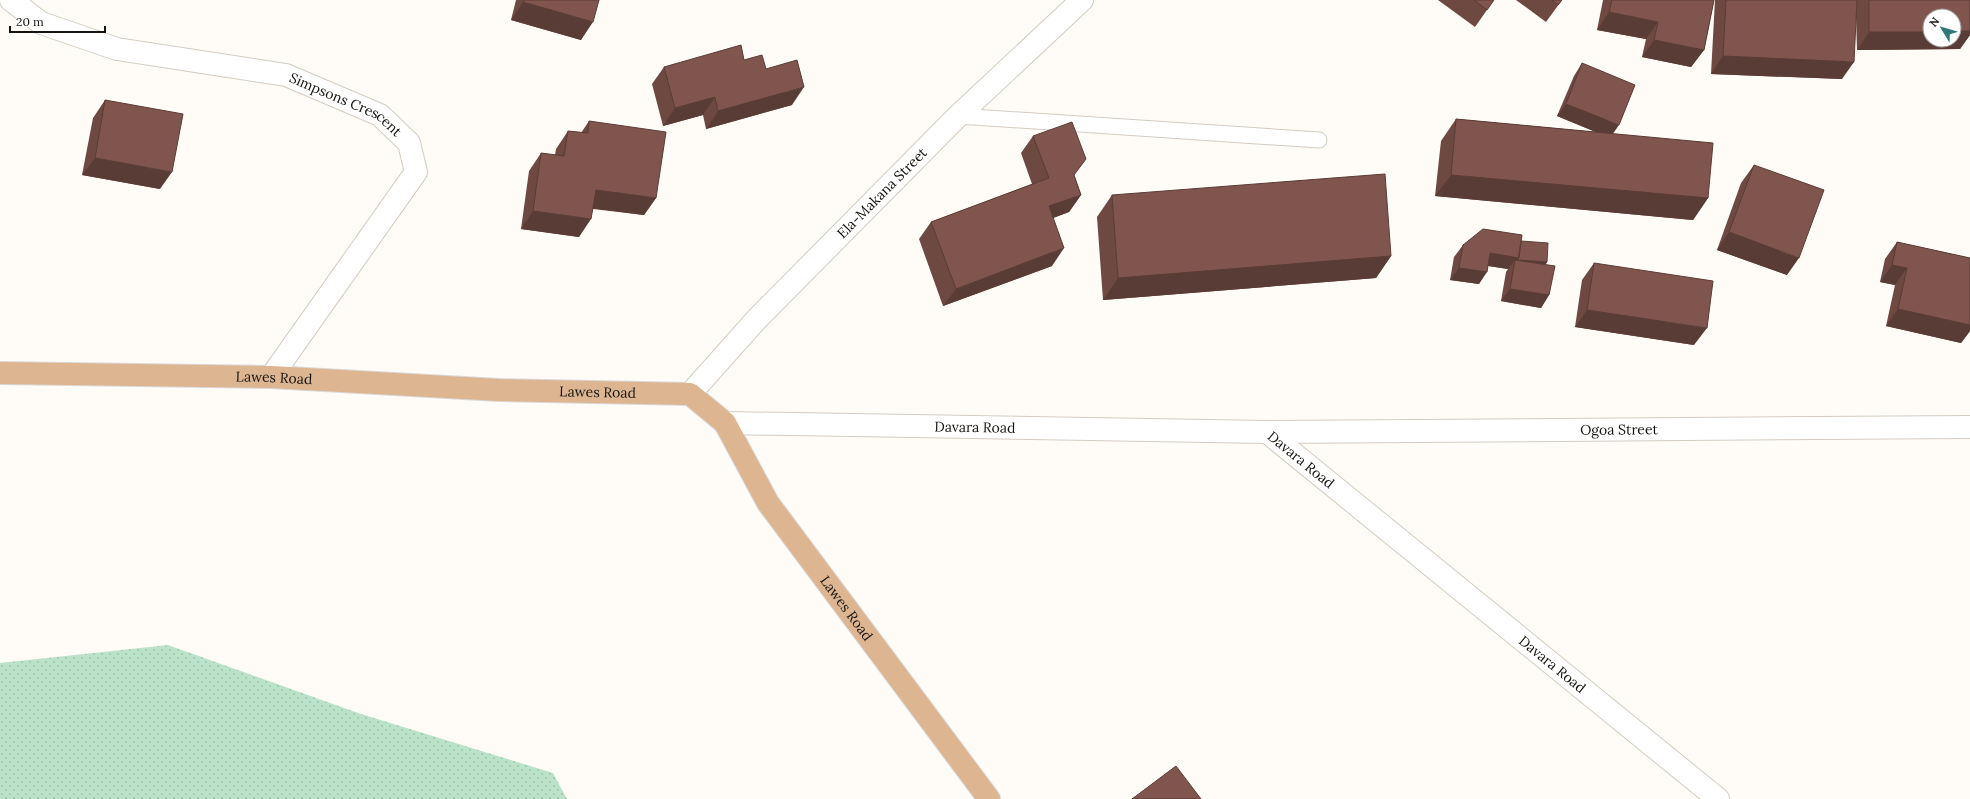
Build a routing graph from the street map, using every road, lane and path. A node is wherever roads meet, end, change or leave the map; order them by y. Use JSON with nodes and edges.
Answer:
{"nodes":[{"id":1,"x":11,"y":0,"type":"edge"},
{"id":2,"x":1082,"y":0,"type":"edge"},
{"id":3,"x":958,"y":116,"type":"junction"},
{"id":4,"x":1319,"y":140,"type":"dead end"},
{"id":5,"x":0,"y":373,"type":"edge"},
{"id":6,"x":271,"y":377,"type":"junction"},
{"id":7,"x":690,"y":394,"type":"junction"},
{"id":8,"x":725,"y":423,"type":"junction"},
{"id":9,"x":1970,"y":427,"type":"edge"},
{"id":10,"x":1267,"y":432,"type":"junction"},
{"id":11,"x":989,"y":799,"type":"edge"},
{"id":12,"x":1718,"y":799,"type":"edge"}],
"edges":[{"from":1,"to":6,"type":"street","name":"Simpsons Crescent"},
{"from":2,"to":3,"type":"street","name":"Ela-Makana Street"},
{"from":3,"to":4,"type":"lane"},
{"from":3,"to":7,"type":"street","name":"Ela-Makana Street"},
{"from":5,"to":6,"type":"main road","name":"Lawes Road"},
{"from":6,"to":7,"type":"main road","name":"Lawes Road"},
{"from":7,"to":8,"type":"main road","name":"Lawes Road"},
{"from":8,"to":10,"type":"street","name":"Davara Road"},
{"from":8,"to":11,"type":"main road","name":"Lawes Road"},
{"from":9,"to":10,"type":"street","name":"Ogoa Street"},
{"from":10,"to":12,"type":"street","name":"Davara Road"}]}
